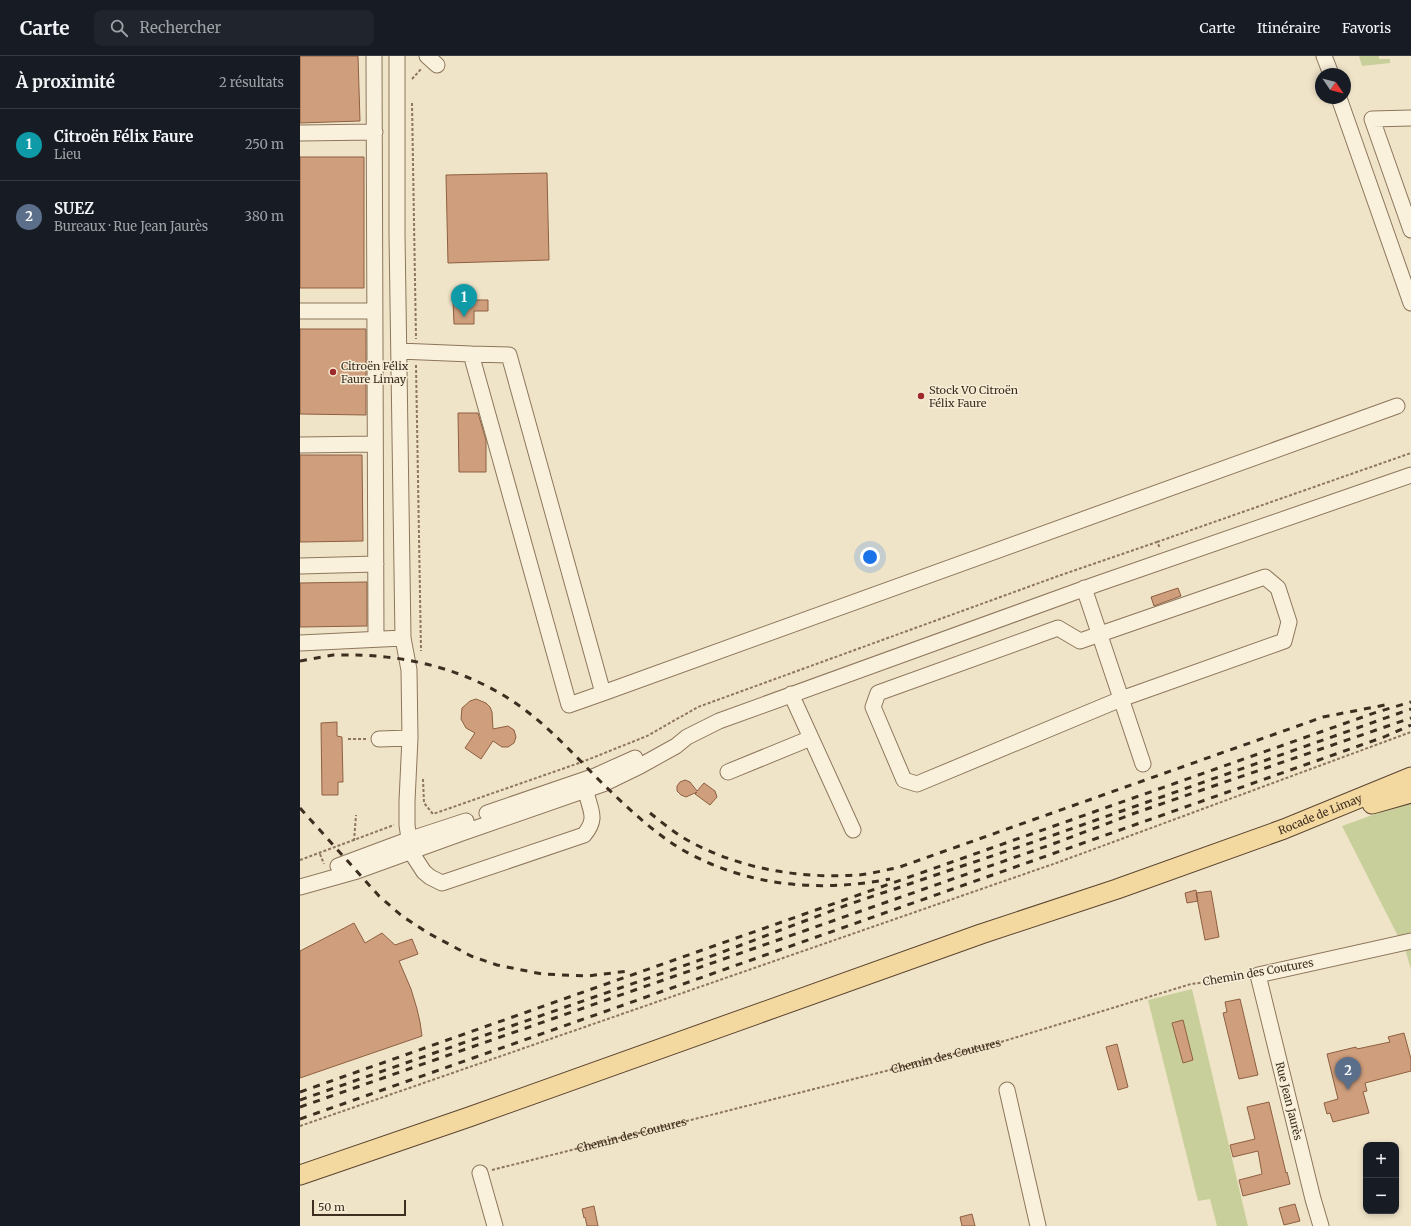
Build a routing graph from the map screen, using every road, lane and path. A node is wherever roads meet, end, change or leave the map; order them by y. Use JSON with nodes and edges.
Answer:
{"nodes":[{"id":1,"x":374,"y":56,"type":"edge"},
{"id":2,"x":397,"y":56,"type":"edge"},
{"id":3,"x":1324,"y":56,"type":"edge"},
{"id":4,"x":432,"y":60,"type":"edge"},
{"id":5,"x":1329,"y":68,"type":"edge"},
{"id":6,"x":412,"y":84,"type":"dead end"},
{"id":7,"x":412,"y":97,"type":"dead end"},
{"id":8,"x":1341,"y":104,"type":"edge"},
{"id":9,"x":1411,"y":118,"type":"edge"},
{"id":10,"x":375,"y":132,"type":"junction"},
{"id":11,"x":300,"y":133,"type":"edge"},
{"id":12,"x":1411,"y":230,"type":"edge"},
{"id":13,"x":1411,"y":303,"type":"edge"},
{"id":14,"x":300,"y":311,"type":"edge"},
{"id":15,"x":375,"y":311,"type":"junction"},
{"id":16,"x":399,"y":351,"type":"junction"},
{"id":17,"x":416,"y":351,"type":"junction"},
{"id":18,"x":471,"y":354,"type":"junction"},
{"id":19,"x":1397,"y":406,"type":"dead end"},
{"id":20,"x":375,"y":444,"type":"junction"},
{"id":21,"x":300,"y":445,"type":"edge"},
{"id":22,"x":1411,"y":453,"type":"edge"},
{"id":23,"x":1411,"y":475,"type":"edge"},
{"id":24,"x":1158,"y":542,"type":"junction"},
{"id":25,"x":1165,"y":560,"type":"junction"},
{"id":26,"x":376,"y":564,"type":"junction"},
{"id":27,"x":300,"y":566,"type":"edge"},
{"id":28,"x":1084,"y":588,"type":"junction"},
{"id":29,"x":1100,"y":635,"type":"junction"},
{"id":30,"x":403,"y":638,"type":"junction"},
{"id":31,"x":376,"y":639,"type":"junction"},
{"id":32,"x":300,"y":643,"type":"edge"},
{"id":33,"x":421,"y":654,"type":"dead end"},
{"id":34,"x":603,"y":693,"type":"junction"},
{"id":35,"x":791,"y":694,"type":"junction"},
{"id":36,"x":1121,"y":699,"type":"junction"},
{"id":37,"x":1411,"y":732,"type":"edge"},
{"id":38,"x":687,"y":737,"type":"junction"},
{"id":39,"x":410,"y":738,"type":"junction"},
{"id":40,"x":812,"y":738,"type":"junction"},
{"id":41,"x":348,"y":739,"type":"dead end"},
{"id":42,"x":378,"y":739,"type":"joint"},
{"id":43,"x":1143,"y":764,"type":"dead end"},
{"id":44,"x":728,"y":772,"type":"dead end"},
{"id":45,"x":1411,"y":777,"type":"edge"},
{"id":46,"x":423,"y":778,"type":"dead end"},
{"id":47,"x":586,"y":790,"type":"junction"},
{"id":48,"x":1411,"y":793,"type":"edge"},
{"id":49,"x":356,"y":815,"type":"dead end"},
{"id":50,"x":398,"y":821,"type":"dead end"},
{"id":51,"x":1284,"y":829,"type":"junction"},
{"id":52,"x":854,"y":830,"type":"dead end"},
{"id":53,"x":354,"y":841,"type":"junction"},
{"id":54,"x":410,"y":846,"type":"junction"},
{"id":55,"x":320,"y":854,"type":"junction"},
{"id":56,"x":300,"y":860,"type":"edge"},
{"id":57,"x":325,"y":867,"type":"dead end"},
{"id":58,"x":300,"y":879,"type":"edge"},
{"id":59,"x":300,"y":887,"type":"edge"},
{"id":60,"x":1411,"y":941,"type":"edge"},
{"id":61,"x":1258,"y":975,"type":"junction"},
{"id":62,"x":1007,"y":1090,"type":"dead end"},
{"id":63,"x":300,"y":1126,"type":"edge"},
{"id":64,"x":480,"y":1173,"type":"joint"},
{"id":65,"x":300,"y":1175,"type":"edge"},
{"id":66,"x":495,"y":1226,"type":"edge"},
{"id":67,"x":1038,"y":1226,"type":"edge"},
{"id":68,"x":1321,"y":1226,"type":"edge"}],
"edges":[{"from":1,"to":10,"type":"street"},
{"from":2,"to":16,"type":"street"},
{"from":3,"to":5,"type":"street"},
{"from":4,"to":6,"type":"path"},
{"from":7,"to":17,"type":"path"},
{"from":8,"to":13,"type":"street"},
{"from":9,"to":12,"type":"street"},
{"from":10,"to":11,"type":"street"},
{"from":10,"to":15,"type":"street"},
{"from":14,"to":15,"type":"street"},
{"from":15,"to":20,"type":"street"},
{"from":16,"to":17,"type":"street"},
{"from":16,"to":30,"type":"street"},
{"from":17,"to":18,"type":"street"},
{"from":17,"to":33,"type":"path"},
{"from":18,"to":34,"type":"street"},
{"from":18,"to":34,"type":"street"},
{"from":19,"to":34,"type":"street"},
{"from":20,"to":21,"type":"street"},
{"from":20,"to":26,"type":"street"},
{"from":22,"to":24,"type":"path"},
{"from":23,"to":25,"type":"street"},
{"from":24,"to":25,"type":"path"},
{"from":24,"to":46,"type":"path"},
{"from":25,"to":28,"type":"street"},
{"from":26,"to":27,"type":"street"},
{"from":26,"to":31,"type":"street"},
{"from":28,"to":29,"type":"street"},
{"from":28,"to":35,"type":"street"},
{"from":29,"to":36,"type":"street"},
{"from":29,"to":36,"type":"street"},
{"from":29,"to":36,"type":"street"},
{"from":30,"to":31,"type":"street"},
{"from":30,"to":39,"type":"street"},
{"from":31,"to":32,"type":"street"},
{"from":35,"to":38,"type":"street"},
{"from":35,"to":40,"type":"street"},
{"from":36,"to":43,"type":"street"},
{"from":37,"to":63,"type":"path"},
{"from":38,"to":47,"type":"street"},
{"from":38,"to":54,"type":"street"},
{"from":39,"to":42,"type":"street"},
{"from":39,"to":54,"type":"street"},
{"from":40,"to":44,"type":"street"},
{"from":40,"to":52,"type":"street"},
{"from":41,"to":42,"type":"path"},
{"from":45,"to":51,"type":"main road","name":"Rocade de Limay"},
{"from":47,"to":54,"type":"street"},
{"from":47,"to":54,"type":"street"},
{"from":48,"to":51,"type":"main road","name":"Rocade de Limay"},
{"from":49,"to":53,"type":"path"},
{"from":50,"to":53,"type":"path"},
{"from":51,"to":65,"type":"main road"},
{"from":53,"to":55,"type":"path"},
{"from":54,"to":58,"type":"street"},
{"from":54,"to":59,"type":"street"},
{"from":55,"to":56,"type":"path"},
{"from":55,"to":57,"type":"path"},
{"from":60,"to":61,"type":"street","name":"Chemin des Coutures"},
{"from":61,"to":64,"type":"path","name":"Chemin des Coutures"},
{"from":61,"to":68,"type":"street","name":"Rue Jean Jaurès"},
{"from":62,"to":67,"type":"street"},
{"from":64,"to":66,"type":"street"}]}
